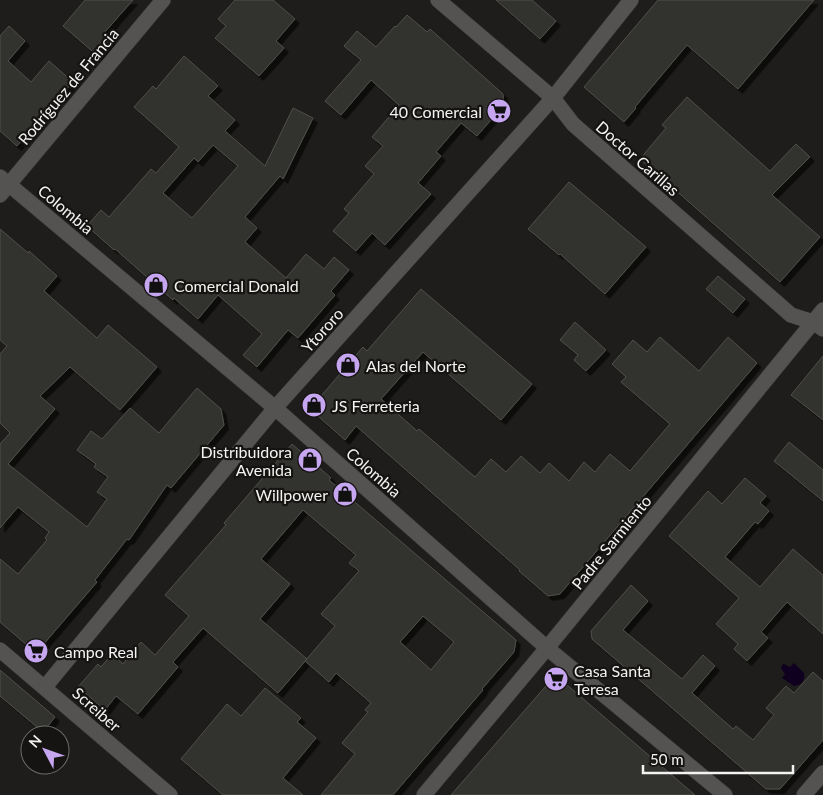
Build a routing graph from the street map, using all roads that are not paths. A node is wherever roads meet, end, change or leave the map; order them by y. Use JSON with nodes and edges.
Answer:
{"nodes":[{"id":1,"x":163,"y":0,"type":"edge"},
{"id":2,"x":438,"y":0,"type":"edge"},
{"id":3,"x":631,"y":0,"type":"edge"},
{"id":4,"x":553,"y":98,"type":"junction"},
{"id":5,"x":3,"y":185,"type":"edge"},
{"id":6,"x":820,"y":320,"type":"edge"},
{"id":7,"x":275,"y":408,"type":"junction"},
{"id":8,"x":547,"y":648,"type":"junction"},
{"id":9,"x":0,"y":650,"type":"edge"},
{"id":10,"x":45,"y":687,"type":"junction"},
{"id":11,"x":823,"y":773,"type":"edge"},
{"id":12,"x":170,"y":795,"type":"edge"},
{"id":13,"x":424,"y":795,"type":"edge"},
{"id":14,"x":725,"y":795,"type":"edge"},
{"id":15,"x":804,"y":795,"type":"edge"}],
"edges":[{"from":1,"to":5,"type":"street","name":"Rodríguez de Francia"},
{"from":2,"to":4,"type":"street","name":"Doctor Carillas"},
{"from":3,"to":4,"type":"street","name":"Ytororo"},
{"from":4,"to":6,"type":"street","name":"Doctor Carillas"},
{"from":4,"to":7,"type":"street","name":"Ytororo"},
{"from":5,"to":7,"type":"street","name":"Colombia"},
{"from":6,"to":8,"type":"street","name":"Padre Sarmiento"},
{"from":7,"to":8,"type":"street","name":"Colombia"},
{"from":7,"to":10,"type":"street","name":"Ytororo"},
{"from":8,"to":13,"type":"street","name":"Padre Sarmiento"},
{"from":8,"to":14,"type":"street","name":"Colombia"},
{"from":9,"to":10,"type":"street","name":"Screiber"},
{"from":10,"to":12,"type":"street","name":"Screiber"},
{"from":11,"to":15,"type":"street"}]}
